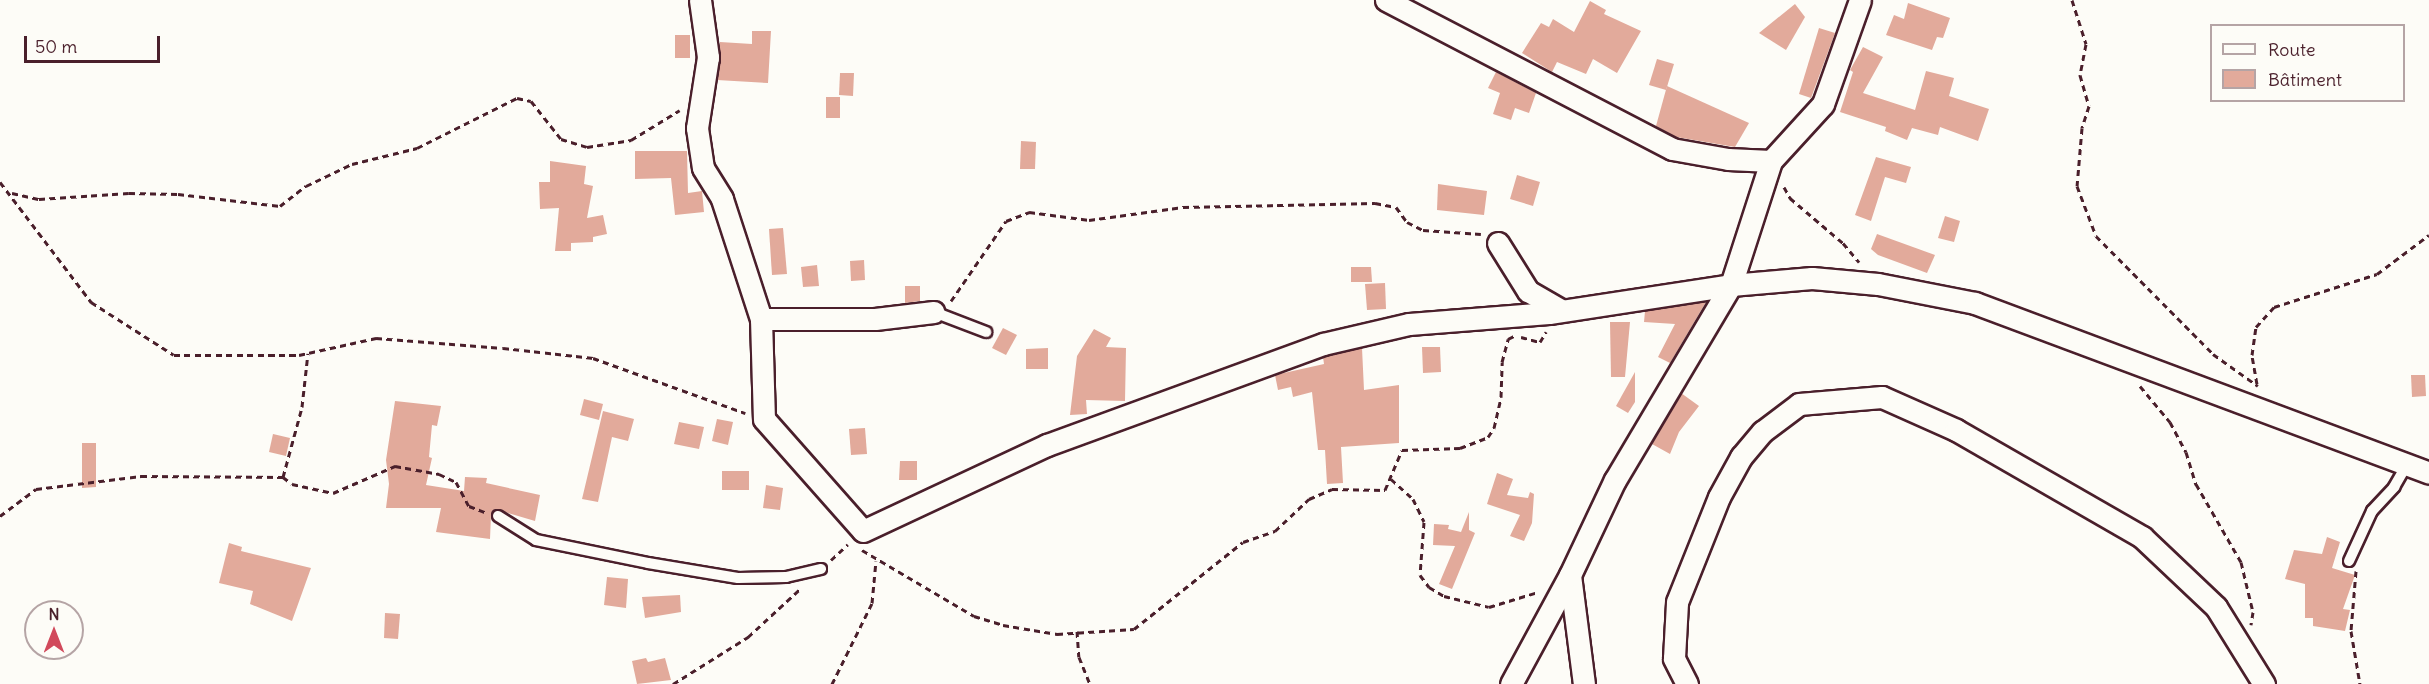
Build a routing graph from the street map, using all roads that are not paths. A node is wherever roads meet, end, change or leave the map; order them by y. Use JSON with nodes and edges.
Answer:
{"nodes":[{"id":1,"x":700,"y":0,"type":"edge"},
{"id":2,"x":1386,"y":0,"type":"edge"},
{"id":3,"x":1860,"y":0,"type":"edge"},
{"id":4,"x":1771,"y":161,"type":"junction"},
{"id":5,"x":1498,"y":243,"type":"road end"},
{"id":6,"x":1731,"y":285,"type":"junction"},
{"id":7,"x":934,"y":312,"type":"joint"},
{"id":8,"x":1556,"y":312,"type":"junction"},
{"id":9,"x":761,"y":319,"type":"junction"},
{"id":10,"x":986,"y":332,"type":"dead end"},
{"id":11,"x":2406,"y":466,"type":"junction"},
{"id":12,"x":2429,"y":473,"type":"edge"},
{"id":13,"x":498,"y":516,"type":"road end"},
{"id":14,"x":2349,"y":561,"type":"road end"},
{"id":15,"x":821,"y":569,"type":"road end"},
{"id":16,"x":1570,"y":575,"type":"junction"},
{"id":17,"x":1511,"y":684,"type":"edge"},
{"id":18,"x":1584,"y":684,"type":"edge"},
{"id":19,"x":1687,"y":684,"type":"edge"},
{"id":20,"x":2264,"y":684,"type":"edge"}],
"edges":[{"from":1,"to":9,"type":"street"},
{"from":2,"to":4,"type":"street"},
{"from":3,"to":4,"type":"street"},
{"from":4,"to":6,"type":"street"},
{"from":5,"to":8,"type":"street"},
{"from":6,"to":8,"type":"street"},
{"from":6,"to":11,"type":"street"},
{"from":6,"to":16,"type":"street"},
{"from":7,"to":9,"type":"street"},
{"from":7,"to":10,"type":"lane"},
{"from":8,"to":9,"type":"street"},
{"from":11,"to":12,"type":"street"},
{"from":11,"to":14,"type":"lane"},
{"from":13,"to":15,"type":"lane"},
{"from":16,"to":17,"type":"street"},
{"from":16,"to":18,"type":"street"},
{"from":19,"to":20,"type":"street"}]}
